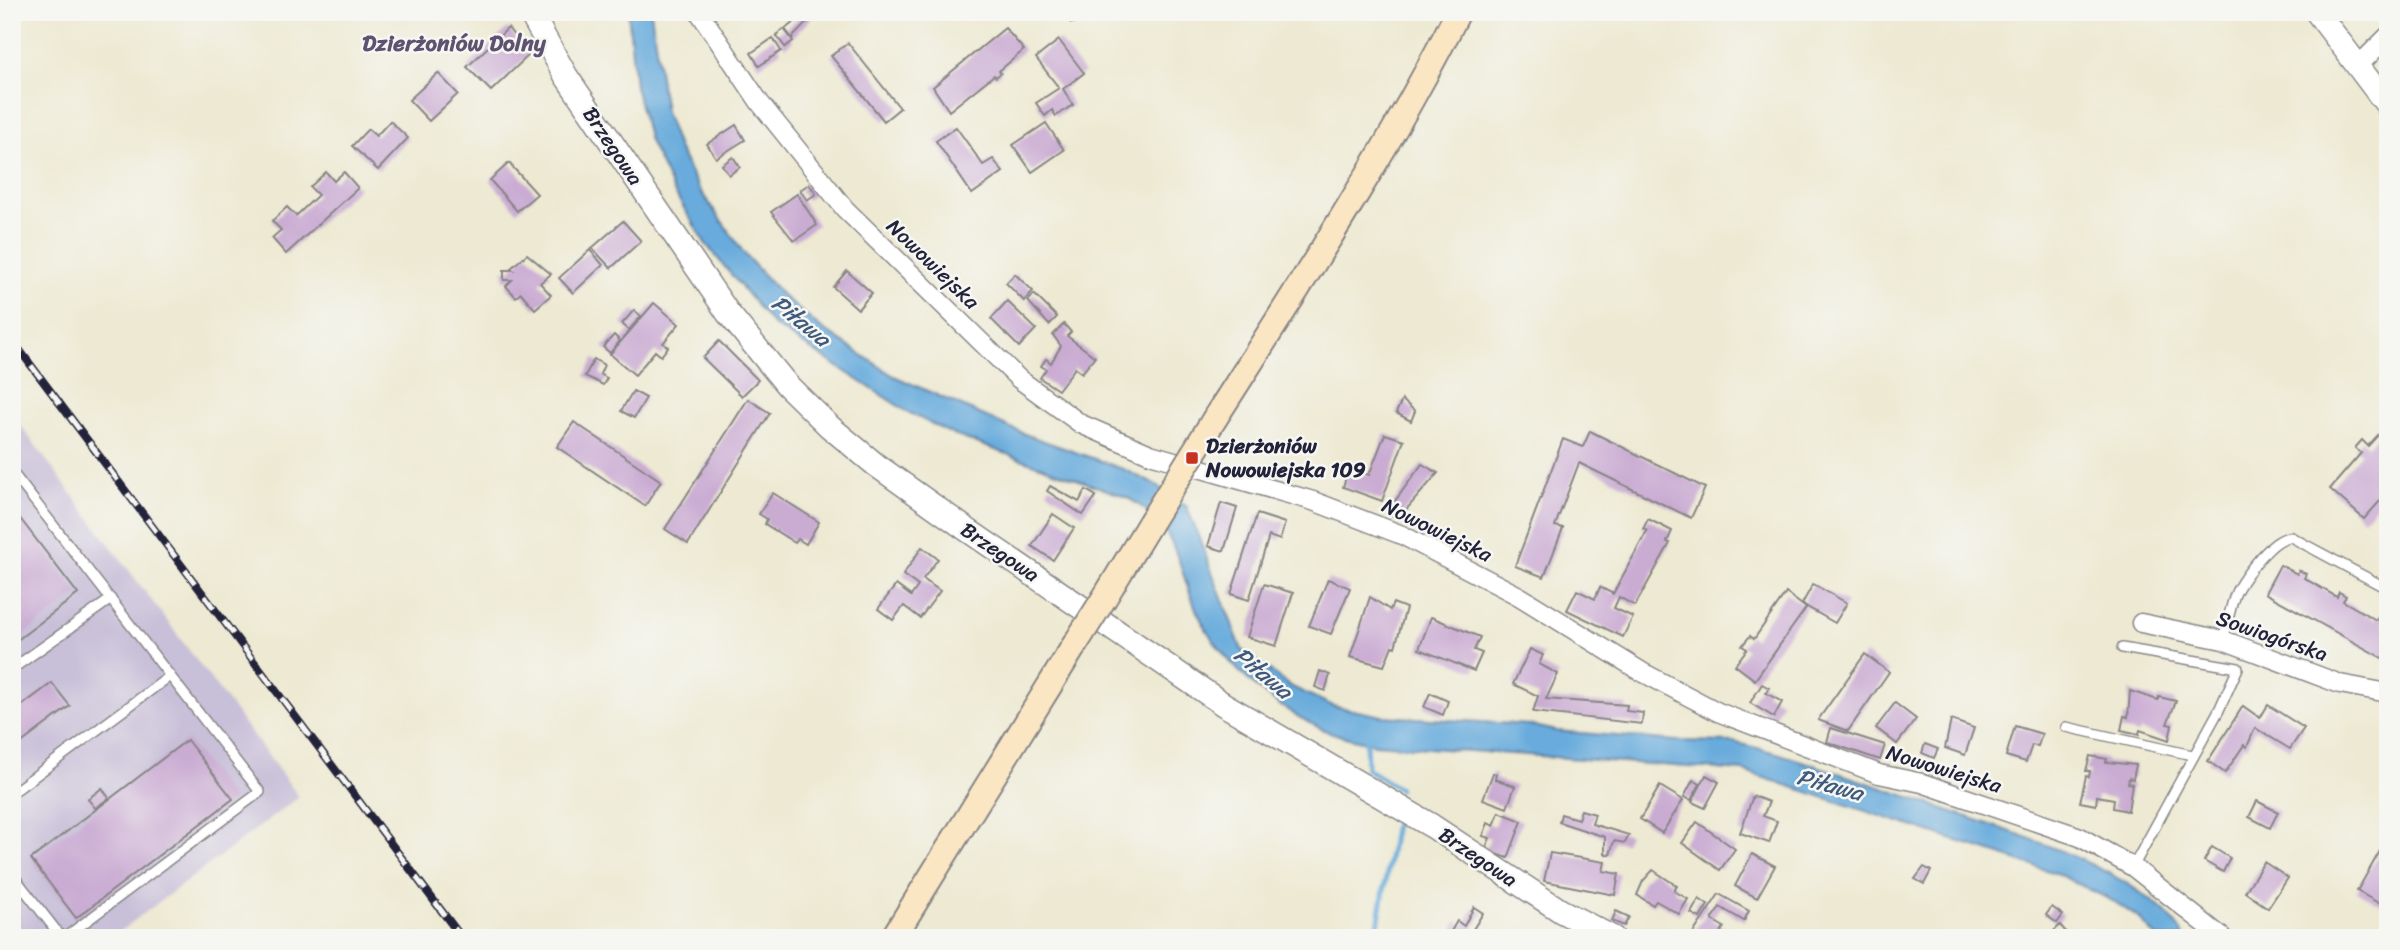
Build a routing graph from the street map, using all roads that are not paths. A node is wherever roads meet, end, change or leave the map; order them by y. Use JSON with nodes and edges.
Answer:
{"nodes":[{"id":1,"x":530,"y":12,"type":"edge"},
{"id":2,"x":699,"y":12,"type":"edge"},
{"id":3,"x":1458,"y":12,"type":"edge"},
{"id":4,"x":2317,"y":12,"type":"edge"},
{"id":5,"x":2388,"y":36,"type":"edge"},
{"id":6,"x":2358,"y":65,"type":"junction"},
{"id":7,"x":2388,"y":106,"type":"edge"},
{"id":8,"x":12,"y":472,"type":"edge"},
{"id":9,"x":2388,"y":589,"type":"edge"},
{"id":10,"x":111,"y":599,"type":"junction"},
{"id":11,"x":2141,"y":623,"type":"dead end"},
{"id":12,"x":2223,"y":639,"type":"junction"},
{"id":13,"x":2245,"y":647,"type":"junction"},
{"id":14,"x":2122,"y":648,"type":"dead end"},
{"id":15,"x":2238,"y":667,"type":"junction"},
{"id":16,"x":12,"y":669,"type":"edge"},
{"id":17,"x":170,"y":676,"type":"junction"},
{"id":18,"x":2388,"y":693,"type":"edge"},
{"id":19,"x":2066,"y":727,"type":"dead end"},
{"id":20,"x":2192,"y":755,"type":"junction"},
{"id":21,"x":12,"y":793,"type":"edge"},
{"id":22,"x":2133,"y":867,"type":"junction"},
{"id":23,"x":12,"y":874,"type":"edge"},
{"id":24,"x":63,"y":938,"type":"edge"},
{"id":25,"x":893,"y":938,"type":"edge"},
{"id":26,"x":1613,"y":938,"type":"edge"},
{"id":27,"x":2223,"y":938,"type":"edge"}],
"edges":[{"from":1,"to":26,"type":"street","name":"Brzegowa"},
{"from":2,"to":22,"type":"street","name":"Nowowiejska"},
{"from":3,"to":25,"type":"main road","bridge":true},
{"from":4,"to":6,"type":"street"},
{"from":5,"to":6,"type":"street"},
{"from":6,"to":7,"type":"street"},
{"from":8,"to":10,"type":"lane"},
{"from":9,"to":12,"type":"lane"},
{"from":10,"to":16,"type":"lane"},
{"from":10,"to":17,"type":"lane"},
{"from":11,"to":12,"type":"street","name":"Sowiogórska"},
{"from":12,"to":13,"type":"street","name":"Sowiogórska"},
{"from":13,"to":15,"type":"lane"},
{"from":13,"to":18,"type":"street","name":"Sowiogórska"},
{"from":14,"to":15,"type":"lane"},
{"from":15,"to":20,"type":"lane"},
{"from":17,"to":21,"type":"lane"},
{"from":17,"to":24,"type":"lane"},
{"from":19,"to":20,"type":"lane"},
{"from":20,"to":22,"type":"lane"},
{"from":22,"to":27,"type":"street","name":"Nowowiejska"},
{"from":23,"to":24,"type":"lane"}]}
